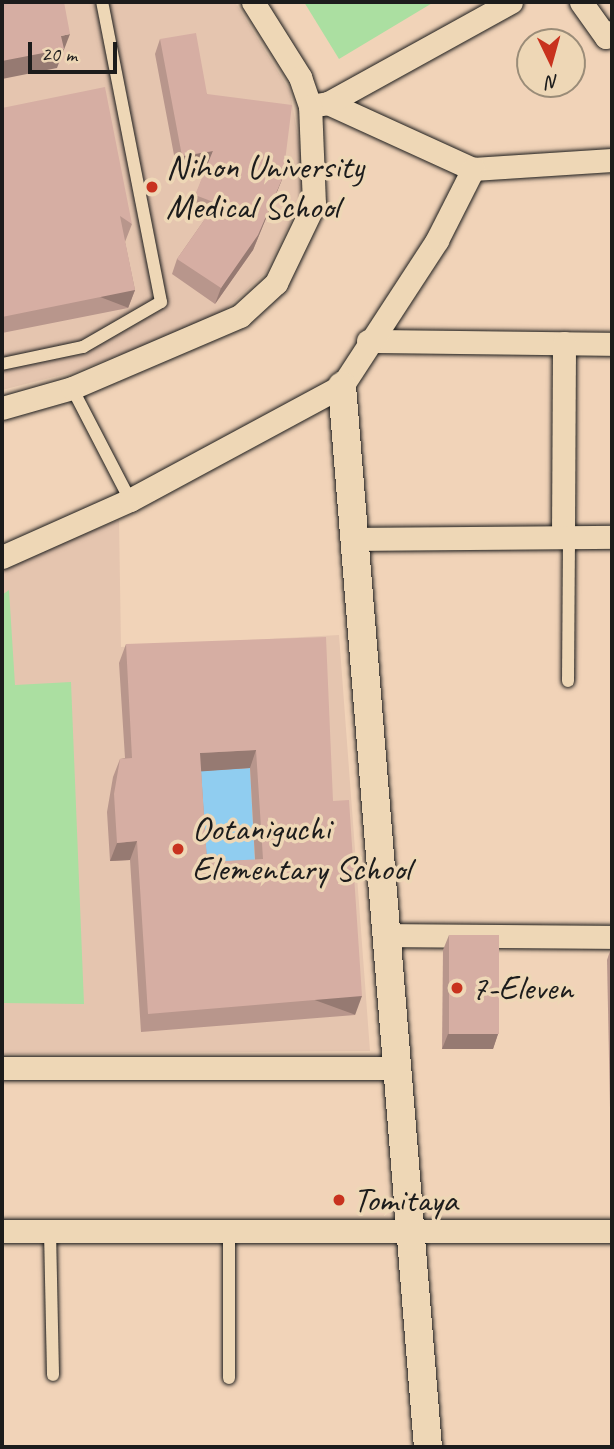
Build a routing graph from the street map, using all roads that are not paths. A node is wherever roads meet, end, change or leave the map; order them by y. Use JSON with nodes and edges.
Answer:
{"nodes":[{"id":1,"x":102,"y":2,"type":"edge"},
{"id":2,"x":253,"y":2,"type":"edge"},
{"id":3,"x":511,"y":2,"type":"edge"},
{"id":4,"x":581,"y":2,"type":"edge"},
{"id":5,"x":612,"y":33,"type":"edge"},
{"id":6,"x":319,"y":104,"type":"junction"},
{"id":7,"x":612,"y":160,"type":"edge"},
{"id":8,"x":473,"y":169,"type":"junction"},
{"id":9,"x":368,"y":341,"type":"junction"},
{"id":10,"x":564,"y":343,"type":"junction"},
{"id":11,"x":612,"y":344,"type":"edge"},
{"id":12,"x":2,"y":364,"type":"edge"},
{"id":13,"x":342,"y":386,"type":"junction"},
{"id":14,"x":72,"y":388,"type":"junction"},
{"id":15,"x":2,"y":408,"type":"edge"},
{"id":16,"x":130,"y":500,"type":"junction"},
{"id":17,"x":566,"y":537,"type":"junction"},
{"id":18,"x":612,"y":537,"type":"edge"},
{"id":19,"x":358,"y":539,"type":"junction"},
{"id":20,"x":2,"y":557,"type":"edge"},
{"id":21,"x":568,"y":681,"type":"dead end"},
{"id":22,"x":389,"y":935,"type":"junction"},
{"id":23,"x":612,"y":937,"type":"edge"},
{"id":24,"x":2,"y":1068,"type":"edge"},
{"id":25,"x":398,"y":1069,"type":"junction"},
{"id":26,"x":2,"y":1231,"type":"edge"},
{"id":27,"x":51,"y":1231,"type":"junction"},
{"id":28,"x":229,"y":1231,"type":"junction"},
{"id":29,"x":410,"y":1231,"type":"junction"},
{"id":30,"x":612,"y":1231,"type":"edge"},
{"id":31,"x":53,"y":1375,"type":"dead end"},
{"id":32,"x":229,"y":1378,"type":"dead end"},
{"id":33,"x":428,"y":1447,"type":"edge"}],
"edges":[{"from":1,"to":12,"type":"lane"},
{"from":2,"to":6,"type":"street"},
{"from":3,"to":6,"type":"street"},
{"from":4,"to":5,"type":"street"},
{"from":6,"to":8,"type":"street"},
{"from":6,"to":14,"type":"street"},
{"from":7,"to":8,"type":"street"},
{"from":8,"to":9,"type":"street"},
{"from":9,"to":10,"type":"street"},
{"from":9,"to":13,"type":"street"},
{"from":10,"to":11,"type":"street"},
{"from":10,"to":17,"type":"street"},
{"from":13,"to":16,"type":"street"},
{"from":13,"to":19,"type":"street"},
{"from":14,"to":15,"type":"street"},
{"from":14,"to":16,"type":"lane"},
{"from":16,"to":20,"type":"street"},
{"from":17,"to":18,"type":"street"},
{"from":17,"to":19,"type":"street"},
{"from":17,"to":21,"type":"lane"},
{"from":19,"to":22,"type":"street"},
{"from":22,"to":23,"type":"street"},
{"from":22,"to":25,"type":"street"},
{"from":24,"to":25,"type":"street"},
{"from":25,"to":29,"type":"street"},
{"from":26,"to":27,"type":"street"},
{"from":27,"to":28,"type":"street"},
{"from":27,"to":31,"type":"lane"},
{"from":28,"to":29,"type":"street"},
{"from":28,"to":32,"type":"lane"},
{"from":29,"to":30,"type":"street"},
{"from":29,"to":33,"type":"street"}]}
